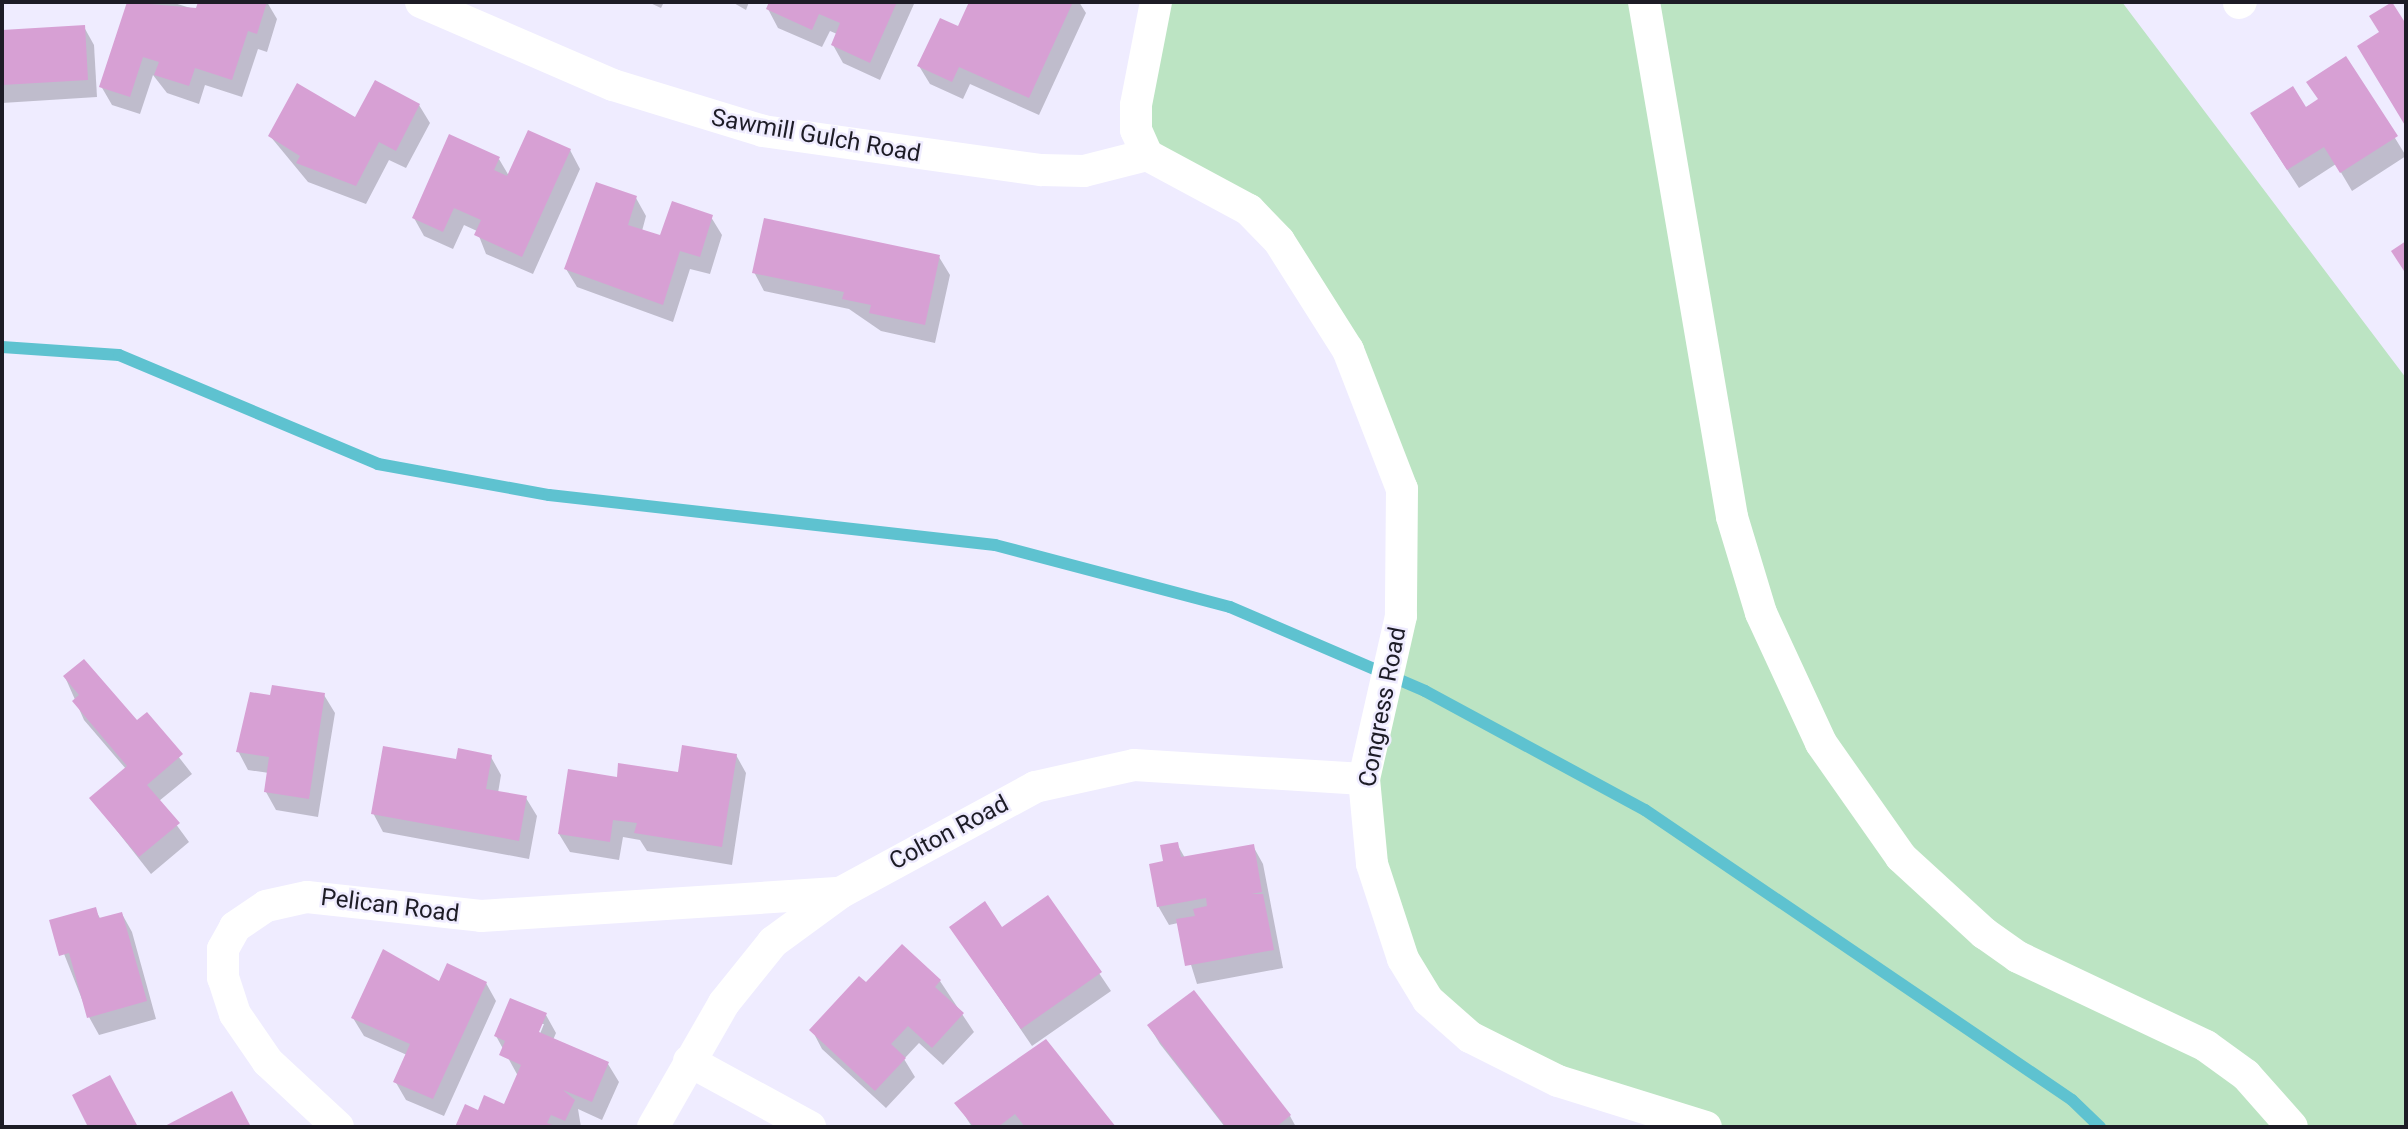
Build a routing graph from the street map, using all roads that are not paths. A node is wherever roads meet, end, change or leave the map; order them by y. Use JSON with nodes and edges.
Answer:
{"nodes":[{"id":1,"x":421,"y":2,"type":"edge"},
{"id":2,"x":1644,"y":2,"type":"edge"},
{"id":3,"x":1152,"y":15,"type":"edge"},
{"id":4,"x":1147,"y":155,"type":"junction"},
{"id":5,"x":1364,"y":779,"type":"junction"},
{"id":6,"x":841,"y":893,"type":"junction"},
{"id":7,"x":689,"y":1061,"type":"junction"},
{"id":8,"x":338,"y":1127,"type":"edge"},
{"id":9,"x":653,"y":1127,"type":"edge"},
{"id":10,"x":810,"y":1127,"type":"edge"},
{"id":11,"x":1706,"y":1127,"type":"edge"},
{"id":12,"x":2292,"y":1127,"type":"edge"}],
"edges":[{"from":1,"to":4,"type":"street","name":"Sawmill Gulch Road"},
{"from":2,"to":12,"type":"street"},
{"from":3,"to":4,"type":"street"},
{"from":4,"to":5,"type":"street","name":"Congress Road"},
{"from":5,"to":6,"type":"street","name":"Colton Road"},
{"from":5,"to":11,"type":"street","name":"Congress Road"},
{"from":6,"to":7,"type":"street","name":"Colton Road"},
{"from":6,"to":8,"type":"street","name":"Pelican Road"},
{"from":7,"to":9,"type":"street","name":"Colton Road"},
{"from":7,"to":10,"type":"street"}]}
